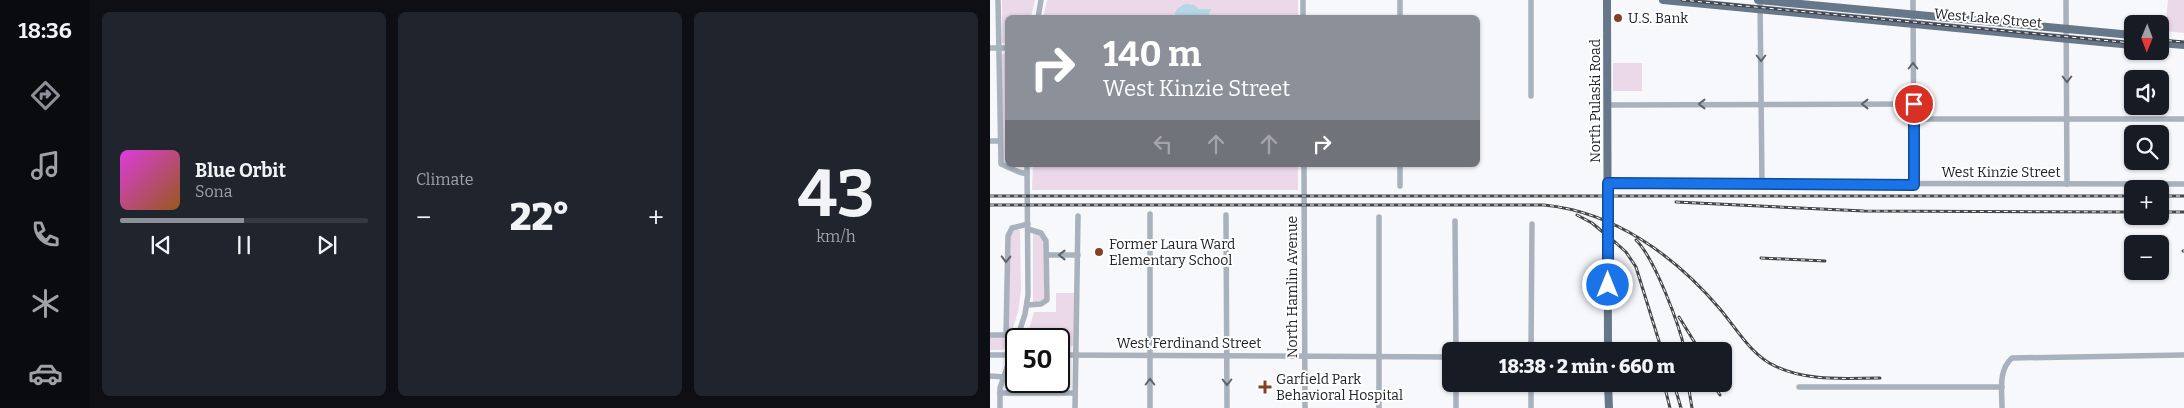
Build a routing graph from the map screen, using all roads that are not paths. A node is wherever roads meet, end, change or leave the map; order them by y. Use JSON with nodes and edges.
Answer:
{"nodes":[{"id":1,"x":998,"y":0,"type":"edge"},
{"id":2,"x":1041,"y":0,"type":"edge"},
{"id":3,"x":1303,"y":0,"type":"edge"},
{"id":4,"x":1400,"y":0,"type":"edge"},
{"id":5,"x":1530,"y":0,"type":"edge"},
{"id":6,"x":1607,"y":0,"type":"edge"},
{"id":7,"x":1663,"y":0,"type":"edge"},
{"id":8,"x":1712,"y":0,"type":"edge"},
{"id":9,"x":1913,"y":0,"type":"edge"},
{"id":10,"x":2066,"y":0,"type":"edge"},
{"id":11,"x":1760,"y":3,"type":"edge"},
{"id":12,"x":1038,"y":15,"type":"edge"},
{"id":13,"x":1303,"y":15,"type":"edge"},
{"id":14,"x":1400,"y":15,"type":"edge"},
{"id":15,"x":1913,"y":19,"type":"junction"},
{"id":16,"x":2066,"y":34,"type":"junction"},
{"id":17,"x":2124,"y":35,"type":"edge"},
{"id":18,"x":2124,"y":39,"type":"edge"},
{"id":19,"x":2169,"y":39,"type":"edge"},
{"id":20,"x":2184,"y":40,"type":"edge"},
{"id":21,"x":2169,"y":43,"type":"edge"},
{"id":22,"x":2124,"y":44,"type":"edge"},
{"id":23,"x":2184,"y":45,"type":"edge"},
{"id":24,"x":990,"y":48,"type":"edge"},
{"id":25,"x":998,"y":48,"type":"junction"},
{"id":26,"x":1005,"y":48,"type":"edge"},
{"id":27,"x":2169,"y":48,"type":"edge"},
{"id":28,"x":2184,"y":50,"type":"edge"},
{"id":29,"x":1531,"y":96,"type":"dead end"},
{"id":30,"x":1761,"y":104,"type":"junction"},
{"id":31,"x":1914,"y":104,"type":"junction"},
{"id":32,"x":1607,"y":105,"type":"junction"},
{"id":33,"x":1914,"y":119,"type":"junction"},
{"id":34,"x":2067,"y":119,"type":"junction"},
{"id":35,"x":2184,"y":119,"type":"edge"},
{"id":36,"x":990,"y":141,"type":"edge"},
{"id":37,"x":999,"y":141,"type":"junction"},
{"id":38,"x":1005,"y":166,"type":"edge"},
{"id":39,"x":1008,"y":167,"type":"edge"},
{"id":40,"x":1027,"y":167,"type":"edge"},
{"id":41,"x":1304,"y":167,"type":"edge"},
{"id":42,"x":1400,"y":167,"type":"edge"},
{"id":43,"x":1028,"y":174,"type":"junction"},
{"id":44,"x":1608,"y":183,"type":"junction"},
{"id":45,"x":1762,"y":184,"type":"junction"},
{"id":46,"x":2067,"y":184,"type":"junction"},
{"id":47,"x":2184,"y":184,"type":"edge"},
{"id":48,"x":1914,"y":185,"type":"junction"},
{"id":49,"x":1400,"y":186,"type":"dead end"},
{"id":50,"x":1150,"y":214,"type":"dead end"},
{"id":51,"x":1226,"y":215,"type":"dead end"},
{"id":52,"x":1078,"y":216,"type":"dead end"},
{"id":53,"x":1379,"y":217,"type":"dead end"},
{"id":54,"x":1455,"y":221,"type":"dead end"},
{"id":55,"x":1532,"y":224,"type":"dead end"},
{"id":56,"x":1028,"y":226,"type":"junction"},
{"id":57,"x":1047,"y":255,"type":"junction"},
{"id":58,"x":1078,"y":255,"type":"junction"},
{"id":59,"x":1027,"y":305,"type":"junction"},
{"id":60,"x":1020,"y":328,"type":"edge"},
{"id":61,"x":990,"y":335,"type":"edge"},
{"id":62,"x":1456,"y":342,"type":"edge"},
{"id":63,"x":1531,"y":342,"type":"edge"},
{"id":64,"x":1608,"y":342,"type":"edge"},
{"id":65,"x":990,"y":355,"type":"edge"},
{"id":66,"x":1005,"y":355,"type":"edge"},
{"id":67,"x":1070,"y":355,"type":"edge"},
{"id":68,"x":1076,"y":355,"type":"junction"},
{"id":69,"x":1150,"y":355,"type":"junction"},
{"id":70,"x":2184,"y":355,"type":"edge"},
{"id":71,"x":1227,"y":356,"type":"junction"},
{"id":72,"x":1304,"y":356,"type":"junction"},
{"id":73,"x":1379,"y":356,"type":"junction"},
{"id":74,"x":1442,"y":357,"type":"edge"},
{"id":75,"x":990,"y":376,"type":"edge"},
{"id":76,"x":1004,"y":376,"type":"joint"},
{"id":77,"x":1799,"y":387,"type":"dead end"},
{"id":78,"x":2002,"y":387,"type":"junction"},
{"id":79,"x":1456,"y":392,"type":"edge"},
{"id":80,"x":1531,"y":392,"type":"edge"},
{"id":81,"x":1608,"y":392,"type":"edge"},
{"id":82,"x":1000,"y":393,"type":"junction"},
{"id":83,"x":1075,"y":393,"type":"junction"},
{"id":84,"x":1000,"y":408,"type":"edge"},
{"id":85,"x":1075,"y":408,"type":"edge"},
{"id":86,"x":1150,"y":408,"type":"edge"},
{"id":87,"x":1227,"y":408,"type":"edge"},
{"id":88,"x":1305,"y":408,"type":"edge"},
{"id":89,"x":1379,"y":408,"type":"edge"},
{"id":90,"x":1456,"y":408,"type":"edge"},
{"id":91,"x":1531,"y":408,"type":"edge"},
{"id":92,"x":1608,"y":408,"type":"edge"},
{"id":93,"x":2002,"y":408,"type":"edge"}],
"edges":[{"from":1,"to":25,"type":"street"},
{"from":2,"to":12,"type":"street"},
{"from":3,"to":13,"type":"street"},
{"from":4,"to":14,"type":"street"},
{"from":5,"to":29,"type":"street"},
{"from":6,"to":32,"type":"main road","name":"North Pulaski Road"},
{"from":7,"to":11,"type":"main road","name":"West Lake Street"},
{"from":8,"to":11,"type":"main road","name":"West Lake Street"},
{"from":9,"to":15,"type":"street"},
{"from":10,"to":16,"type":"street"},
{"from":11,"to":15,"type":"main road","name":"West Lake Street"},
{"from":11,"to":30,"type":"street","one_way":true},
{"from":15,"to":16,"type":"main road","name":"West Lake Street"},
{"from":31,"to":15,"type":"street","one_way":true},
{"from":16,"to":17,"type":"main road","name":"West Lake Street"},
{"from":16,"to":18,"type":"main road","name":"West Lake Street"},
{"from":16,"to":22,"type":"main road","name":"West Lake Street"},
{"from":16,"to":34,"type":"street","one_way":true},
{"from":19,"to":20,"type":"main road"},
{"from":21,"to":23,"type":"main road"},
{"from":24,"to":25,"type":"street"},
{"from":25,"to":26,"type":"street"},
{"from":25,"to":37,"type":"street"},
{"from":27,"to":28,"type":"main road"},
{"from":31,"to":30,"type":"street","one_way":true},
{"from":30,"to":32,"type":"street","one_way":true},
{"from":30,"to":45,"type":"street"},
{"from":31,"to":33,"type":"street"},
{"from":32,"to":44,"type":"main road","name":"North Pulaski Road"},
{"from":33,"to":34,"type":"street"},
{"from":33,"to":48,"type":"street"},
{"from":34,"to":35,"type":"street"},
{"from":34,"to":46,"type":"street"},
{"from":36,"to":37,"type":"street"},
{"from":37,"to":38,"type":"street"},
{"from":39,"to":43,"type":"street"},
{"from":40,"to":43,"type":"street"},
{"from":41,"to":72,"type":"street","name":"North Hamlin Avenue"},
{"from":42,"to":49,"type":"street"},
{"from":43,"to":56,"type":"street"},
{"from":44,"to":45,"type":"street","name":"West Kinzie Street"},
{"from":44,"to":64,"type":"main road","name":"North Pulaski Road"},
{"from":45,"to":48,"type":"street","name":"West Kinzie Street"},
{"from":46,"to":47,"type":"street","name":"West Kinzie Street"},
{"from":46,"to":48,"type":"street","name":"West Kinzie Street"},
{"from":50,"to":69,"type":"street"},
{"from":51,"to":71,"type":"street"},
{"from":52,"to":58,"type":"street"},
{"from":53,"to":73,"type":"street"},
{"from":54,"to":62,"type":"street"},
{"from":55,"to":63,"type":"street"},
{"from":56,"to":57,"type":"street"},
{"from":56,"to":59,"type":"street"},
{"from":56,"to":61,"type":"street","one_way":true},
{"from":58,"to":57,"type":"street","one_way":true},
{"from":57,"to":59,"type":"street"},
{"from":58,"to":68,"type":"street"},
{"from":59,"to":60,"type":"street"},
{"from":65,"to":66,"type":"street"},
{"from":67,"to":68,"type":"street","name":"West Ferdinand Street"},
{"from":68,"to":69,"type":"street","name":"West Ferdinand Street"},
{"from":68,"to":83,"type":"street"},
{"from":69,"to":71,"type":"street","name":"West Ferdinand Street"},
{"from":86,"to":69,"type":"street","one_way":true},
{"from":70,"to":78,"type":"street"},
{"from":71,"to":72,"type":"street","name":"West Ferdinand Street"},
{"from":71,"to":87,"type":"street","one_way":true},
{"from":72,"to":73,"type":"street","name":"West Ferdinand Street"},
{"from":72,"to":88,"type":"street","name":"North Hamlin Avenue"},
{"from":73,"to":74,"type":"street","name":"West Ferdinand Street"},
{"from":73,"to":89,"type":"street"},
{"from":75,"to":76,"type":"street"},
{"from":76,"to":82,"type":"street"},
{"from":77,"to":78,"type":"street"},
{"from":78,"to":93,"type":"street"},
{"from":79,"to":90,"type":"street"},
{"from":80,"to":91,"type":"street"},
{"from":81,"to":92,"type":"main road"},
{"from":82,"to":83,"type":"street"},
{"from":82,"to":84,"type":"street"},
{"from":83,"to":85,"type":"street"}]}
